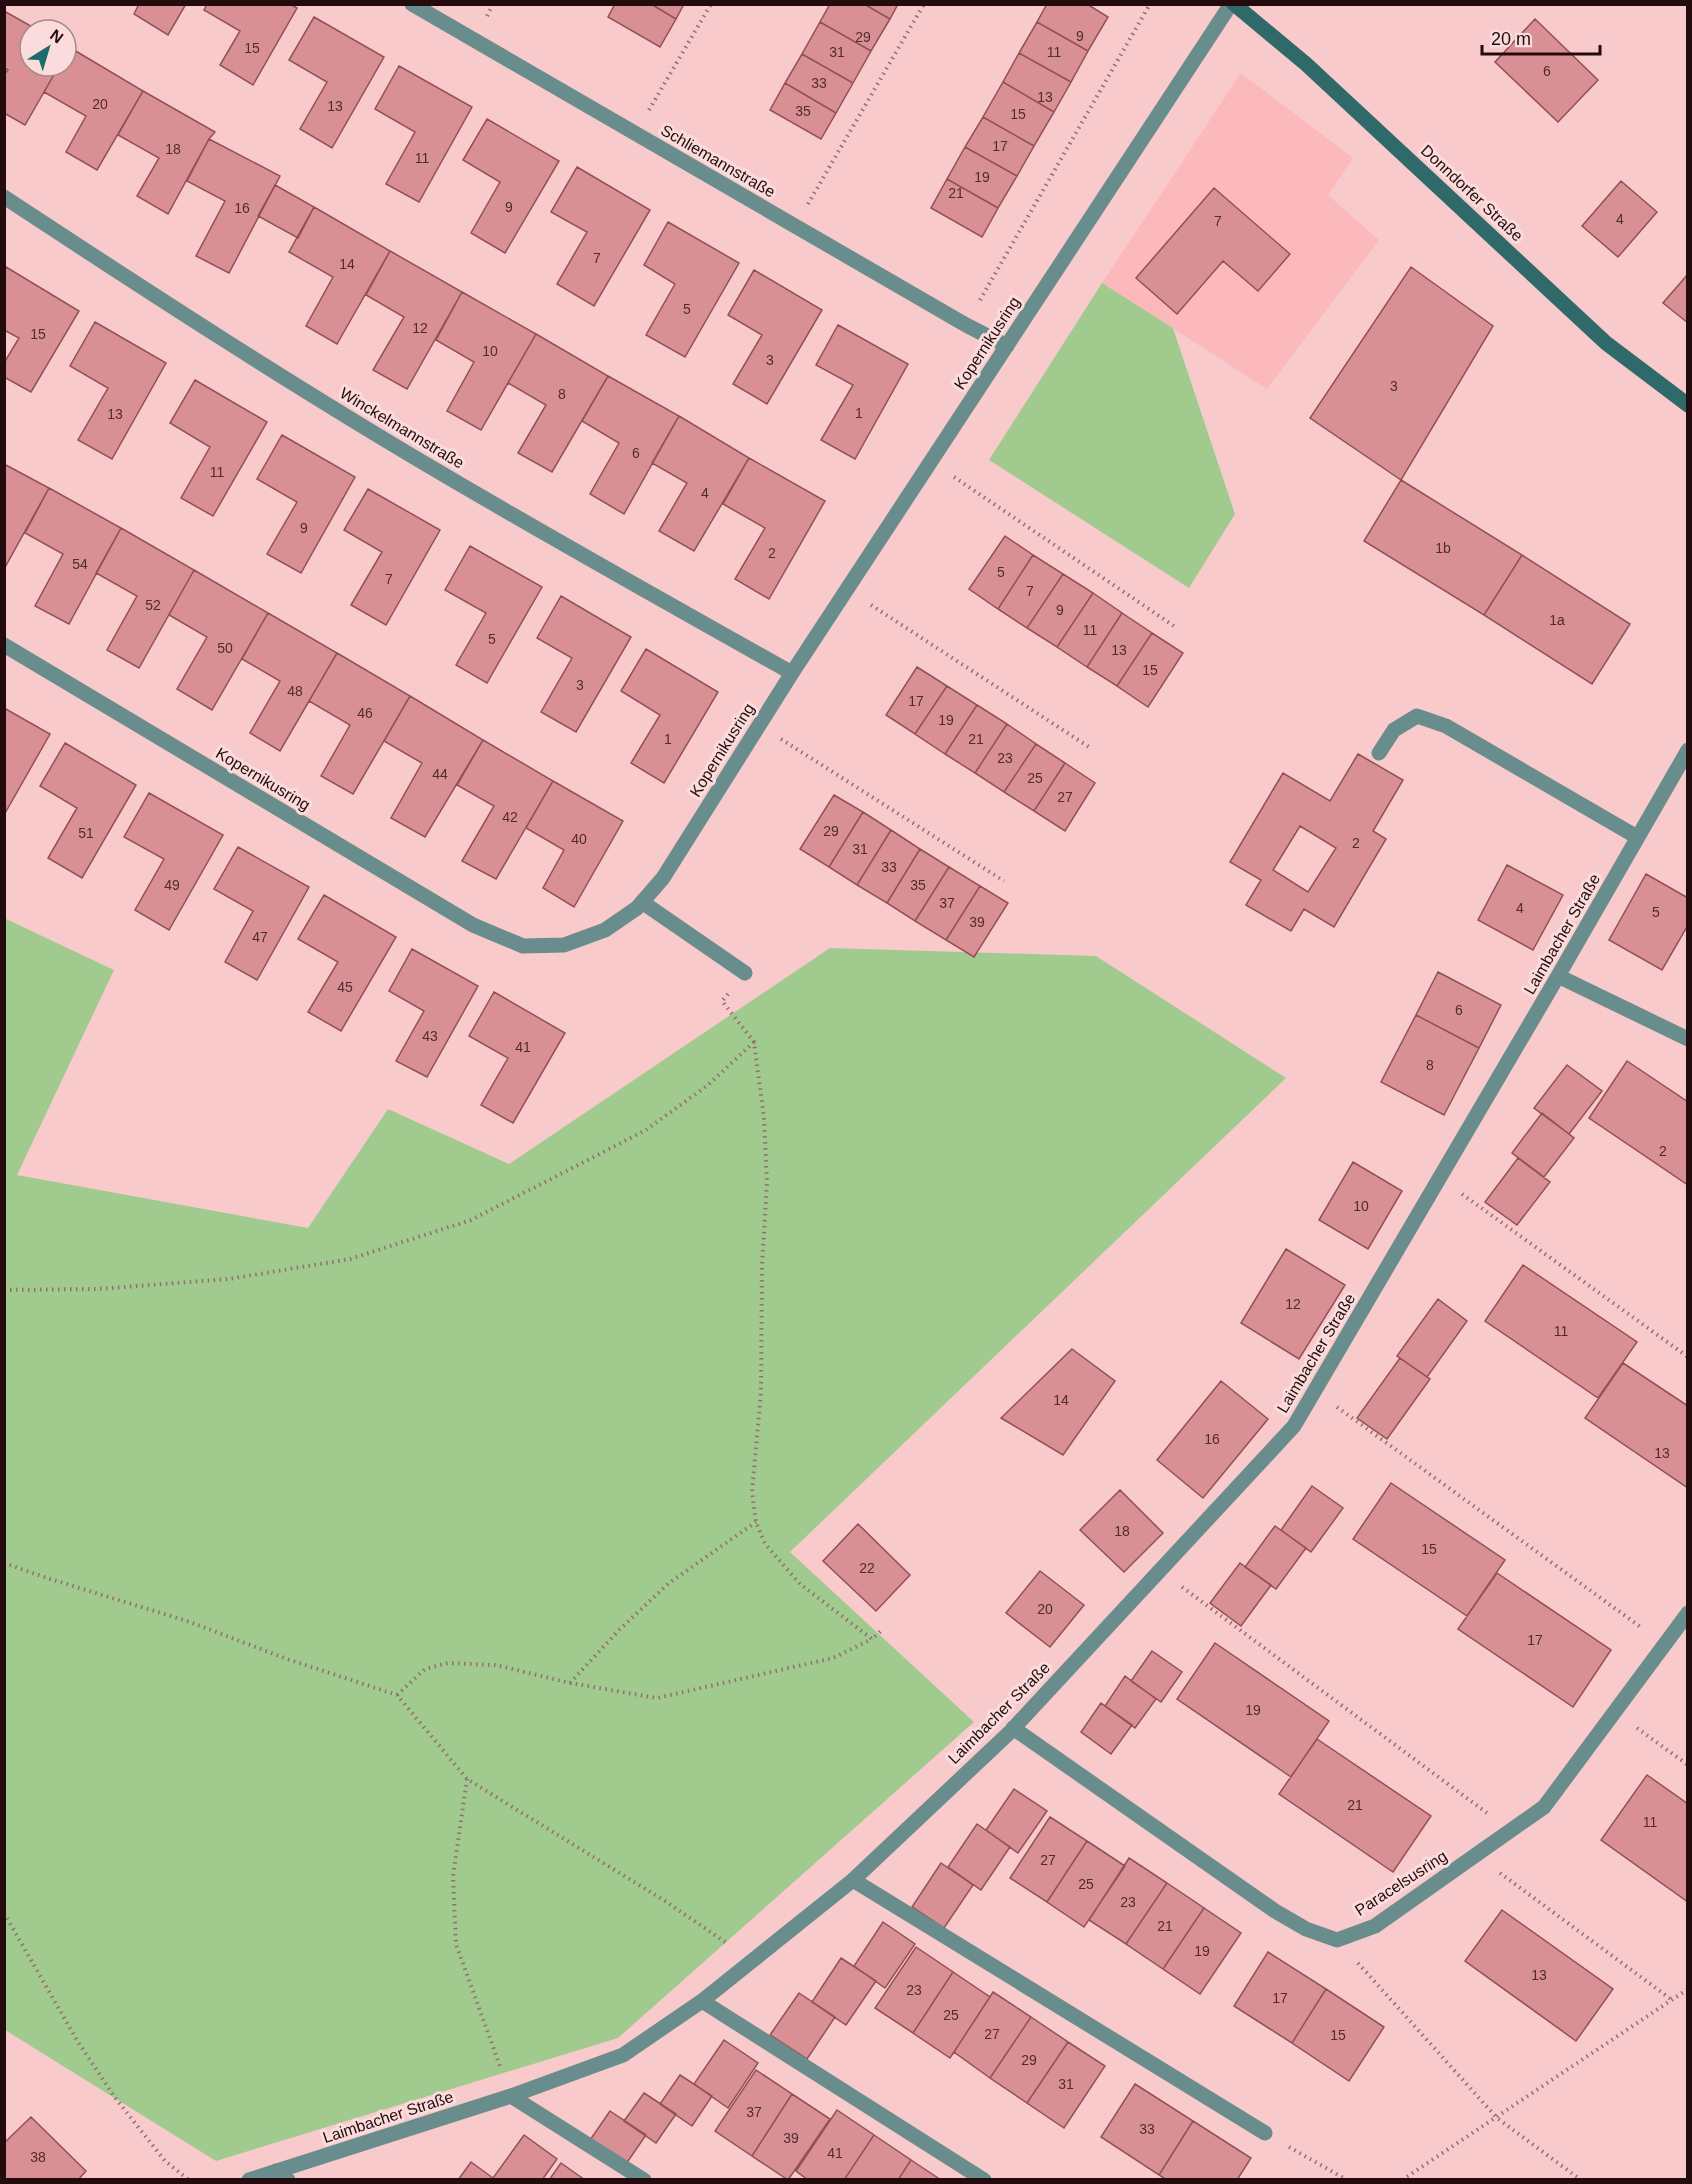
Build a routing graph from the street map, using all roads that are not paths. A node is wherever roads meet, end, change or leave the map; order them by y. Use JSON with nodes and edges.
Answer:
{"nodes":[{"id":1,"x":412,"y":4,"type":"edge"},
{"id":2,"x":1233,"y":4,"type":"edge"},
{"id":3,"x":4,"y":197,"type":"edge"},
{"id":4,"x":1007,"y":346,"type":"junction"},
{"id":5,"x":1688,"y":405,"type":"edge"},
{"id":6,"x":4,"y":645,"type":"edge"},
{"id":7,"x":792,"y":673,"type":"junction"},
{"id":8,"x":1688,"y":750,"type":"edge"},
{"id":9,"x":1379,"y":753,"type":"dead end"},
{"id":10,"x":1637,"y":837,"type":"junction"},
{"id":11,"x":642,"y":902,"type":"junction"},
{"id":12,"x":745,"y":973,"type":"road end"},
{"id":13,"x":1558,"y":976,"type":"junction"},
{"id":14,"x":1688,"y":1039,"type":"edge"},
{"id":15,"x":1688,"y":1613,"type":"edge"},
{"id":16,"x":1013,"y":1728,"type":"junction"},
{"id":17,"x":852,"y":1880,"type":"junction"},
{"id":18,"x":702,"y":2001,"type":"junction"},
{"id":19,"x":511,"y":2096,"type":"junction"},
{"id":20,"x":1265,"y":2133,"type":"road end"},
{"id":21,"x":282,"y":2175,"type":"edge"},
{"id":22,"x":249,"y":2180,"type":"edge"},
{"id":23,"x":644,"y":2180,"type":"edge"},
{"id":24,"x":984,"y":2180,"type":"edge"}],
"edges":[{"from":1,"to":4,"type":"street","name":"Schliemannstraße"},
{"from":2,"to":4,"type":"street","name":"Kopernikusring"},
{"from":2,"to":5,"type":"street","name":"Donndorfer Straße"},
{"from":3,"to":7,"type":"street","name":"Winckelmannstraße"},
{"from":4,"to":7,"type":"street","name":"Kopernikusring"},
{"from":6,"to":11,"type":"street","name":"Kopernikusring"},
{"from":7,"to":11,"type":"street","name":"Kopernikusring"},
{"from":8,"to":10,"type":"street","name":"Laimbacher Straße"},
{"from":9,"to":10,"type":"street"},
{"from":10,"to":13,"type":"street","name":"Laimbacher Straße"},
{"from":11,"to":12,"type":"street"},
{"from":13,"to":14,"type":"street"},
{"from":13,"to":16,"type":"street","name":"Laimbacher Straße"},
{"from":15,"to":16,"type":"street","name":"Paracelsusring"},
{"from":16,"to":17,"type":"street","name":"Laimbacher Straße"},
{"from":17,"to":18,"type":"street","name":"Laimbacher Straße"},
{"from":17,"to":20,"type":"street"},
{"from":18,"to":19,"type":"street","name":"Laimbacher Straße"},
{"from":18,"to":24,"type":"street"},
{"from":19,"to":21,"type":"street","name":"Laimbacher Straße"},
{"from":19,"to":23,"type":"street"},
{"from":21,"to":22,"type":"street","name":"Laimbacher Straße"}]}
